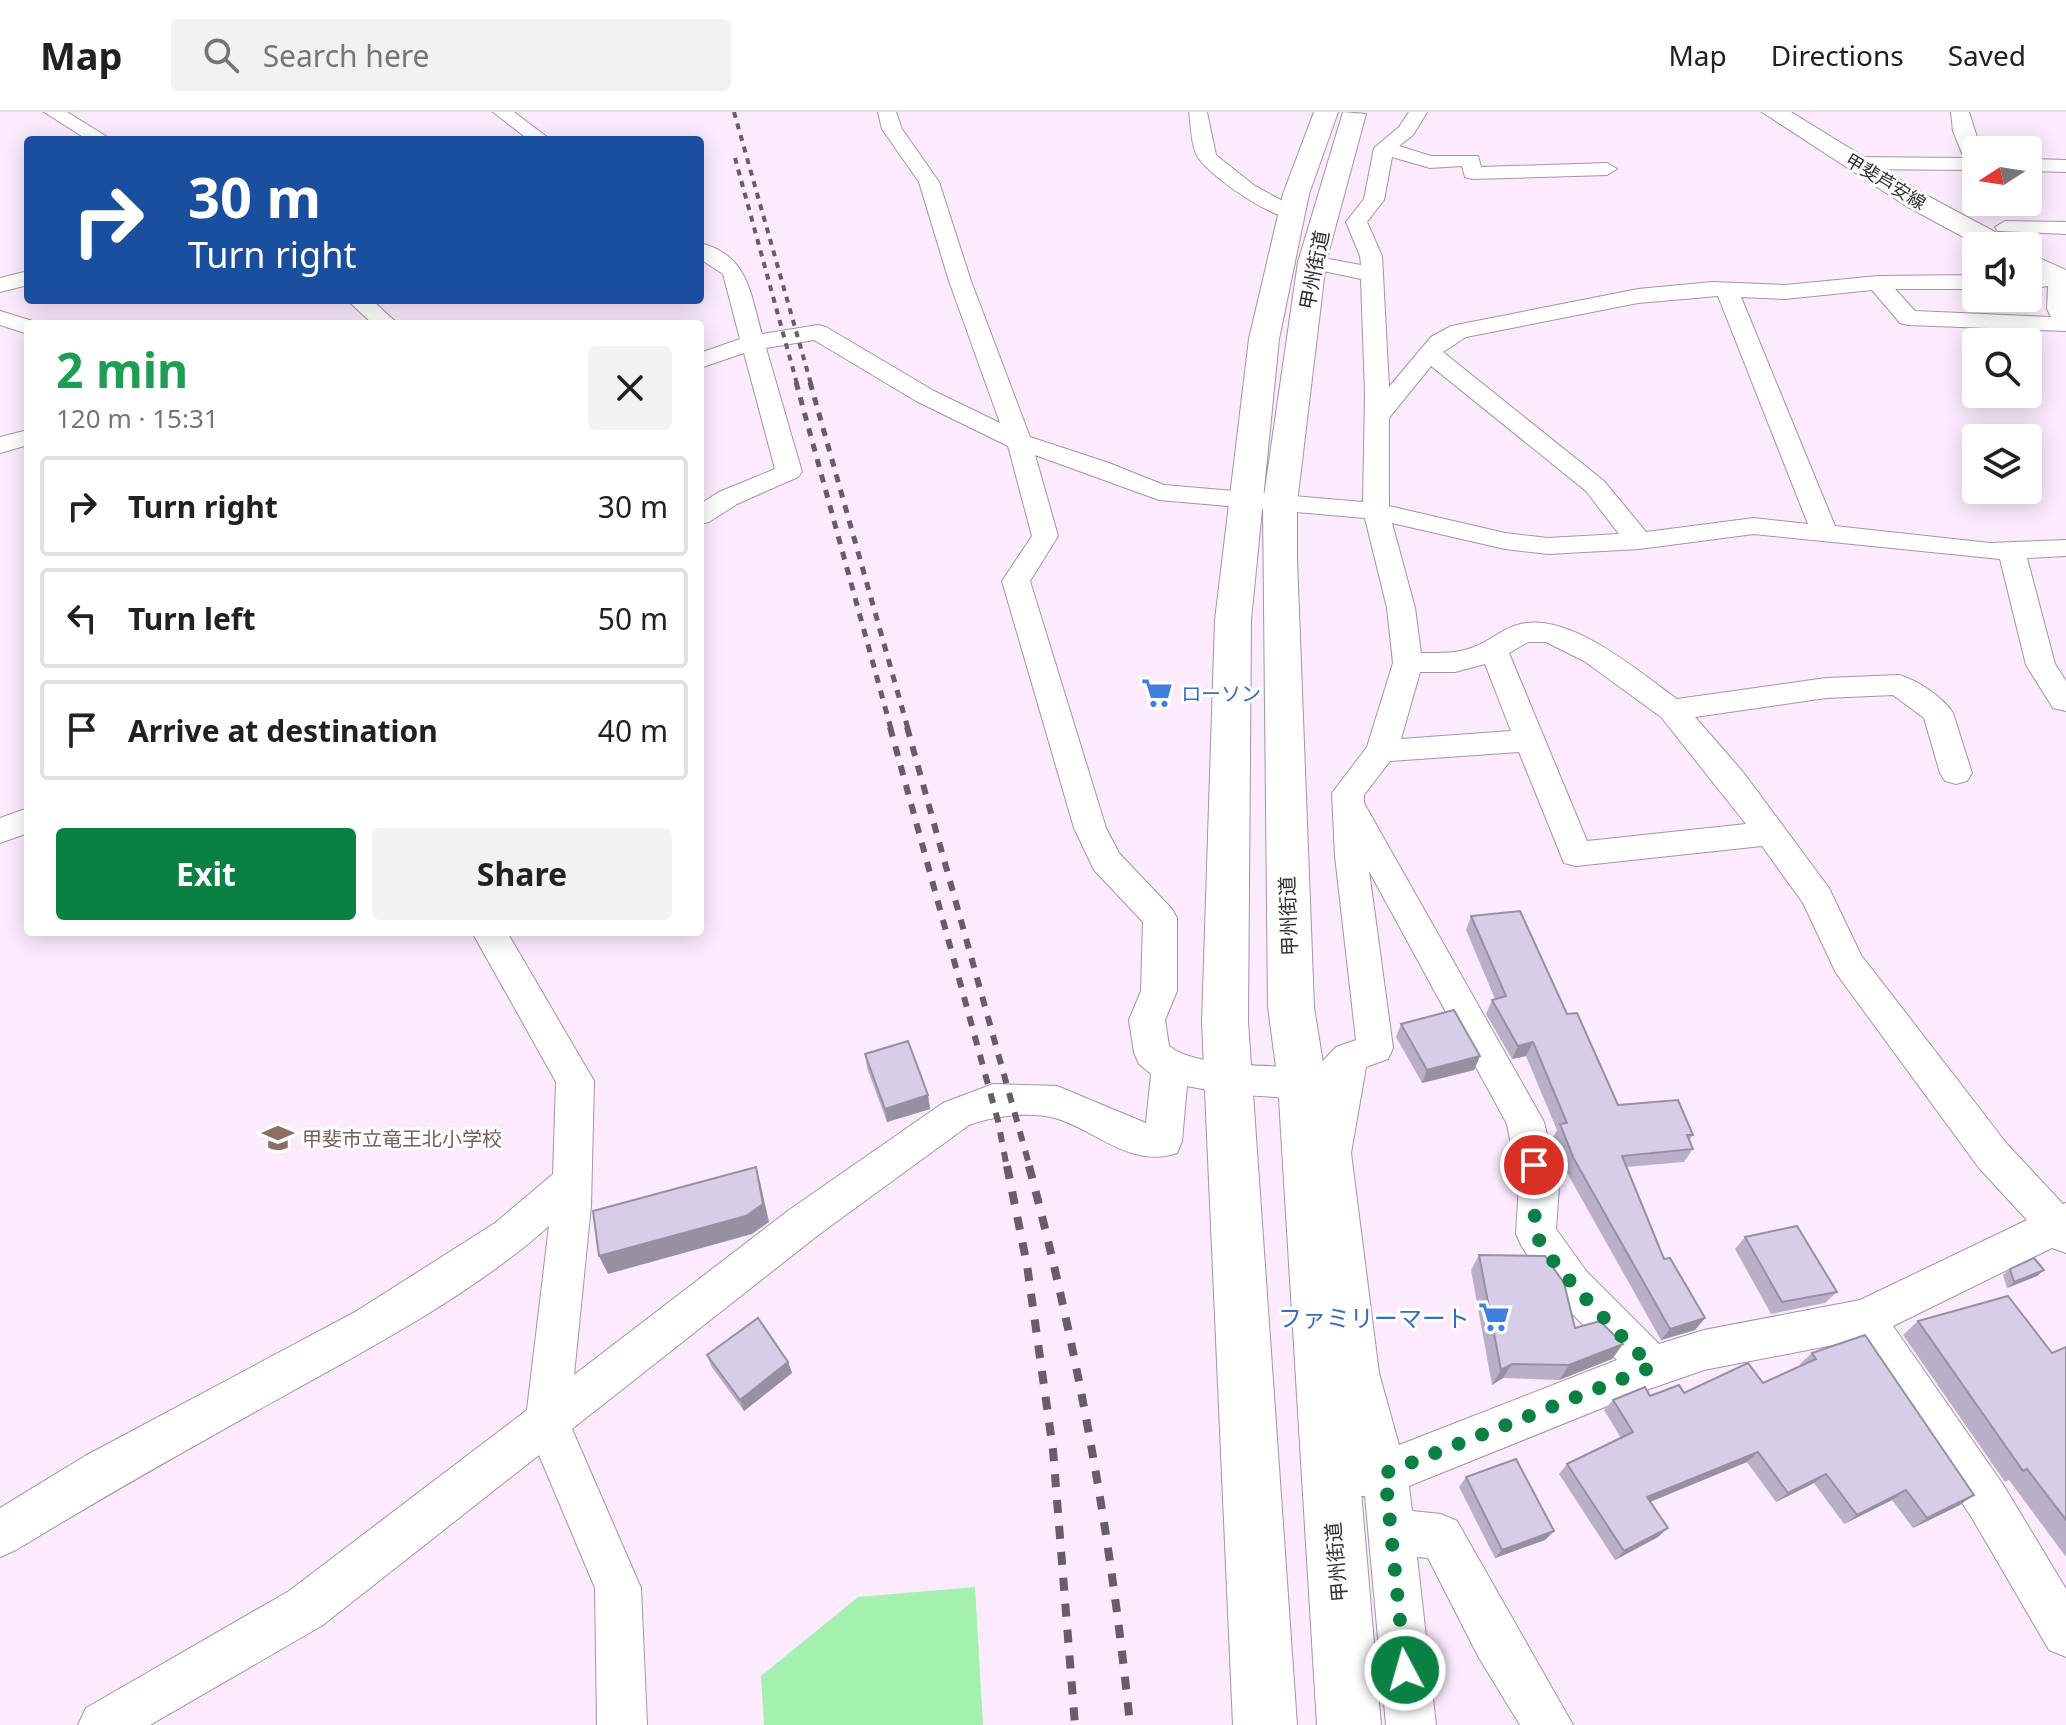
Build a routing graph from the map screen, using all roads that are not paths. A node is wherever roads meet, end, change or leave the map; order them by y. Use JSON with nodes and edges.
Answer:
{"nodes":[{"id":1,"x":53,"y":112,"type":"edge"},
{"id":2,"x":502,"y":112,"type":"edge"},
{"id":3,"x":535,"y":112,"type":"edge"},
{"id":4,"x":887,"y":112,"type":"edge"},
{"id":5,"x":1198,"y":112,"type":"edge"},
{"id":6,"x":1307,"y":112,"type":"edge"},
{"id":7,"x":1326,"y":112,"type":"edge"},
{"id":8,"x":1355,"y":112,"type":"edge"},
{"id":9,"x":1369,"y":112,"type":"edge"},
{"id":10,"x":1418,"y":112,"type":"edge"},
{"id":11,"x":1774,"y":112,"type":"edge"},
{"id":12,"x":1960,"y":112,"type":"edge"},
{"id":13,"x":95,"y":136,"type":"edge"},
{"id":14,"x":529,"y":136,"type":"edge"},
{"id":15,"x":531,"y":136,"type":"edge"},
{"id":16,"x":1965,"y":136,"type":"edge"},
{"id":17,"x":1384,"y":148,"type":"junction"},
{"id":18,"x":1854,"y":163,"type":"junction"},
{"id":19,"x":1962,"y":163,"type":"edge"},
{"id":20,"x":2042,"y":165,"type":"edge"},
{"id":21,"x":2066,"y":166,"type":"edge"},
{"id":22,"x":1607,"y":169,"type":"dead end"},
{"id":23,"x":1472,"y":173,"type":"junction"},
{"id":24,"x":1485,"y":192,"type":"dead end"},
{"id":25,"x":1306,"y":224,"type":"junction"},
{"id":26,"x":2066,"y":228,"type":"edge"},
{"id":27,"x":1990,"y":232,"type":"edge"},
{"id":28,"x":2042,"y":233,"type":"edge"},
{"id":29,"x":704,"y":252,"type":"edge"},
{"id":30,"x":2042,"y":269,"type":"edge"},
{"id":31,"x":1371,"y":275,"type":"junction"},
{"id":32,"x":24,"y":279,"type":"edge"},
{"id":33,"x":2063,"y":280,"type":"edge"},
{"id":34,"x":2042,"y":281,"type":"edge"},
{"id":35,"x":1962,"y":282,"type":"edge"},
{"id":36,"x":1878,"y":283,"type":"junction"},
{"id":37,"x":0,"y":285,"type":"edge"},
{"id":38,"x":1727,"y":290,"type":"junction"},
{"id":39,"x":363,"y":304,"type":"edge"},
{"id":40,"x":0,"y":318,"type":"edge"},
{"id":41,"x":382,"y":320,"type":"edge"},
{"id":42,"x":2066,"y":324,"type":"edge"},
{"id":43,"x":24,"y":326,"type":"edge"},
{"id":44,"x":752,"y":343,"type":"junction"},
{"id":45,"x":1429,"y":353,"type":"junction"},
{"id":46,"x":704,"y":360,"type":"edge"},
{"id":47,"x":1377,"y":417,"type":"junction"},
{"id":48,"x":24,"y":438,"type":"edge"},
{"id":49,"x":1019,"y":442,"type":"junction"},
{"id":50,"x":0,"y":445,"type":"edge"},
{"id":51,"x":1263,"y":502,"type":"junction"},
{"id":52,"x":1376,"y":511,"type":"junction"},
{"id":53,"x":704,"y":513,"type":"edge"},
{"id":54,"x":1825,"y":534,"type":"junction"},
{"id":55,"x":1639,"y":541,"type":"junction"},
{"id":56,"x":2066,"y":548,"type":"edge"},
{"id":57,"x":2012,"y":551,"type":"junction"},
{"id":58,"x":1493,"y":648,"type":"junction"},
{"id":59,"x":1408,"y":663,"type":"junction"},
{"id":60,"x":2064,"y":701,"type":"edge"},
{"id":61,"x":1672,"y":710,"type":"junction"},
{"id":62,"x":1530,"y":740,"type":"junction"},
{"id":63,"x":1381,"y":751,"type":"junction"},
{"id":64,"x":1956,"y":773,"type":"dead end"},
{"id":65,"x":1347,"y":800,"type":"junction"},
{"id":66,"x":24,"y":822,"type":"edge"},
{"id":67,"x":0,"y":831,"type":"edge"},
{"id":68,"x":1770,"y":833,"type":"junction"},
{"id":69,"x":491,"y":936,"type":"edge"},
{"id":70,"x":1349,"y":1058,"type":"junction"},
{"id":71,"x":1170,"y":1068,"type":"junction"},
{"id":72,"x":1228,"y":1078,"type":"junction"},
{"id":73,"x":1302,"y":1082,"type":"junction"},
{"id":74,"x":572,"y":1181,"type":"junction"},
{"id":75,"x":2063,"y":1227,"type":"edge"},
{"id":76,"x":1864,"y":1319,"type":"junction"},
{"id":77,"x":1652,"y":1367,"type":"junction"},
{"id":78,"x":547,"y":1422,"type":"junction"},
{"id":79,"x":1385,"y":1473,"type":"junction"},
{"id":80,"x":1328,"y":1475,"type":"junction"},
{"id":81,"x":1391,"y":1532,"type":"junction"},
{"id":82,"x":0,"y":1534,"type":"edge"},
{"id":83,"x":2066,"y":1633,"type":"edge"},
{"id":84,"x":103,"y":1725,"type":"edge"},
{"id":85,"x":622,"y":1725,"type":"edge"},
{"id":86,"x":1265,"y":1725,"type":"edge"},
{"id":87,"x":1349,"y":1725,"type":"edge"},
{"id":88,"x":1411,"y":1725,"type":"edge"},
{"id":89,"x":1548,"y":1725,"type":"edge"}],
"edges":[{"from":1,"to":13,"type":"street"},
{"from":2,"to":14,"type":"street"},
{"from":3,"to":15,"type":"street"},
{"from":4,"to":49,"type":"street"},
{"from":5,"to":25,"type":"street"},
{"from":6,"to":25,"type":"main road","name":"甲州街道"},
{"from":7,"to":25,"type":"main road","name":"甲州街道"},
{"from":8,"to":25,"type":"main road","name":"甲州街道"},
{"from":9,"to":25,"type":"main road"},
{"from":10,"to":17,"type":"street"},
{"from":11,"to":18,"type":"main road","name":"甲斐芦安線"},
{"from":12,"to":16,"type":"street"},
{"from":17,"to":23,"type":"street"},
{"from":17,"to":31,"type":"street"},
{"from":18,"to":19,"type":"street"},
{"from":18,"to":27,"type":"main road","name":"甲斐芦安線"},
{"from":20,"to":21,"type":"street"},
{"from":22,"to":23,"type":"street"},
{"from":23,"to":24,"type":"street"},
{"from":25,"to":31,"type":"street"},
{"from":25,"to":51,"type":"main road","name":"甲州街道"},
{"from":26,"to":28,"type":"street"},
{"from":29,"to":44,"type":"street"},
{"from":30,"to":33,"type":"main road"},
{"from":31,"to":47,"type":"street"},
{"from":32,"to":37,"type":"street"},
{"from":33,"to":34,"type":"street"},
{"from":33,"to":42,"type":"street"},
{"from":35,"to":36,"type":"street"},
{"from":36,"to":38,"type":"street"},
{"from":36,"to":42,"type":"street"},
{"from":38,"to":45,"type":"street"},
{"from":38,"to":54,"type":"street"},
{"from":39,"to":41,"type":"street"},
{"from":40,"to":43,"type":"street"},
{"from":44,"to":46,"type":"street"},
{"from":44,"to":49,"type":"street"},
{"from":44,"to":53,"type":"street"},
{"from":45,"to":47,"type":"street"},
{"from":45,"to":55,"type":"street"},
{"from":47,"to":52,"type":"street"},
{"from":48,"to":50,"type":"street"},
{"from":49,"to":51,"type":"street"},
{"from":49,"to":71,"type":"street"},
{"from":51,"to":52,"type":"street"},
{"from":51,"to":72,"type":"main road","name":"甲州街道"},
{"from":51,"to":73,"type":"main road","name":"甲州街道"},
{"from":52,"to":55,"type":"street"},
{"from":52,"to":59,"type":"street"},
{"from":54,"to":55,"type":"street"},
{"from":54,"to":57,"type":"street"},
{"from":56,"to":57,"type":"street"},
{"from":57,"to":60,"type":"street"},
{"from":58,"to":59,"type":"street"},
{"from":58,"to":61,"type":"street"},
{"from":58,"to":62,"type":"street"},
{"from":59,"to":63,"type":"street"},
{"from":61,"to":64,"type":"street"},
{"from":61,"to":68,"type":"street"},
{"from":62,"to":63,"type":"street"},
{"from":62,"to":68,"type":"street"},
{"from":63,"to":65,"type":"street"},
{"from":65,"to":70,"type":"street"},
{"from":65,"to":77,"type":"street"},
{"from":66,"to":67,"type":"street"},
{"from":68,"to":75,"type":"street"},
{"from":69,"to":74,"type":"street"},
{"from":70,"to":73,"type":"street"},
{"from":70,"to":79,"type":"street"},
{"from":71,"to":72,"type":"street"},
{"from":71,"to":78,"type":"street"},
{"from":72,"to":73,"type":"street"},
{"from":72,"to":86,"type":"main road","name":"甲州街道"},
{"from":73,"to":80,"type":"main road","name":"甲州街道"},
{"from":74,"to":78,"type":"street"},
{"from":74,"to":82,"type":"street"},
{"from":75,"to":76,"type":"street"},
{"from":76,"to":77,"type":"street"},
{"from":76,"to":83,"type":"street"},
{"from":77,"to":79,"type":"street"},
{"from":78,"to":84,"type":"street"},
{"from":78,"to":85,"type":"street"},
{"from":79,"to":80,"type":"street"},
{"from":79,"to":81,"type":"street"},
{"from":80,"to":87,"type":"main road","name":"甲州街道"},
{"from":81,"to":88,"type":"street"},
{"from":81,"to":89,"type":"street"}]}
